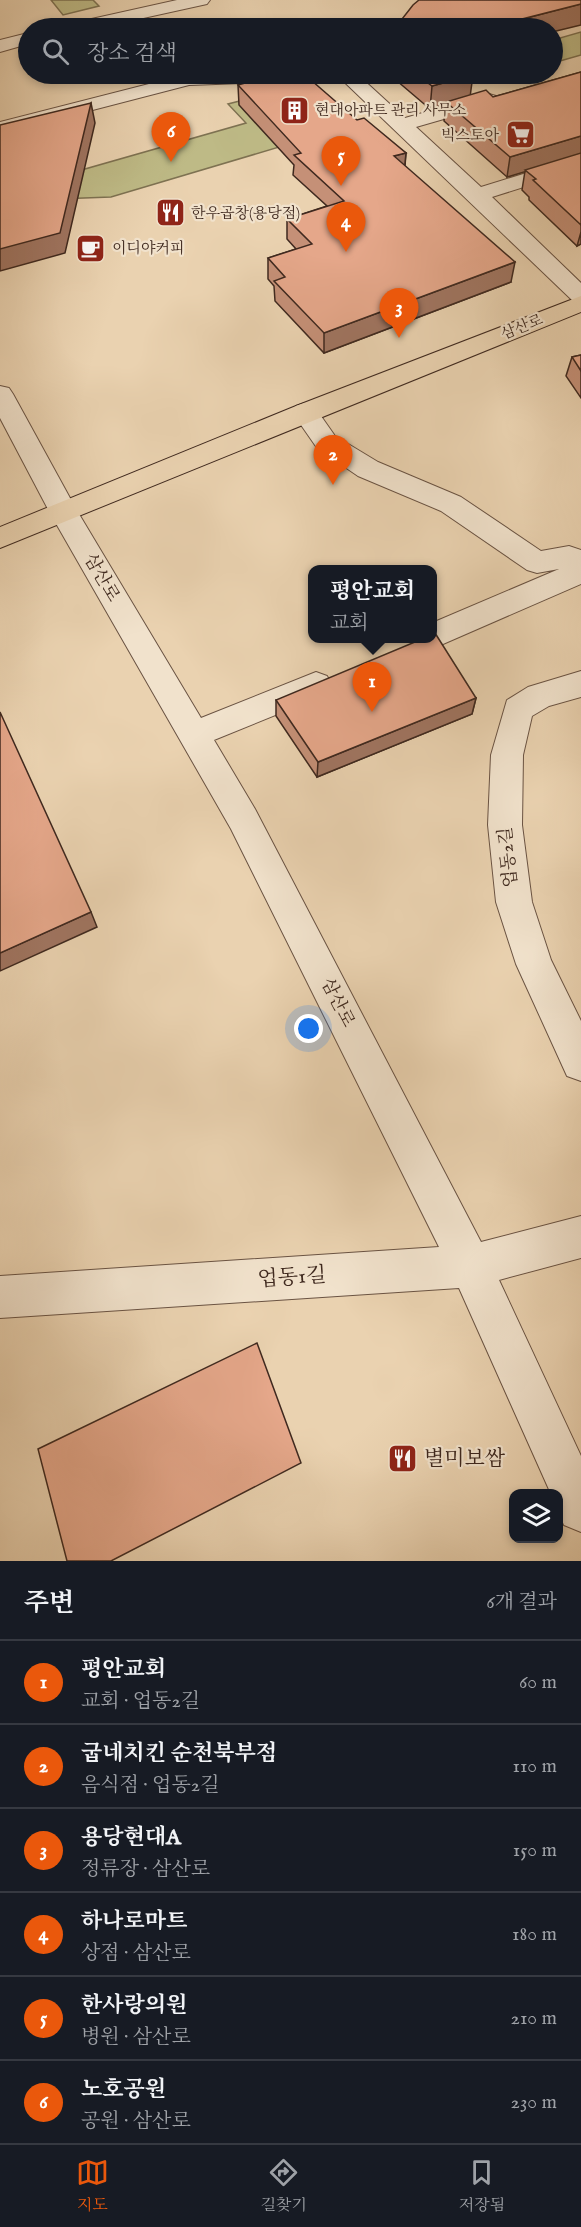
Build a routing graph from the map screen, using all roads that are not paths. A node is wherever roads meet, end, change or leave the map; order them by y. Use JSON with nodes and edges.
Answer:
{"nodes":[{"id":1,"x":116,"y":0,"type":"edge"},
{"id":2,"x":201,"y":0,"type":"edge"},
{"id":3,"x":132,"y":18,"type":"edge"},
{"id":4,"x":148,"y":18,"type":"edge"},
{"id":5,"x":18,"y":42,"type":"edge"},
{"id":6,"x":0,"y":46,"type":"edge"},
{"id":7,"x":157,"y":84,"type":"edge"},
{"id":8,"x":356,"y":84,"type":"edge"},
{"id":9,"x":502,"y":96,"type":"edge"},
{"id":10,"x":401,"y":125,"type":"junction"},
{"id":11,"x":0,"y":128,"type":"edge"},
{"id":12,"x":581,"y":162,"type":"edge"},
{"id":13,"x":477,"y":195,"type":"junction"},
{"id":14,"x":581,"y":296,"type":"edge"},
{"id":15,"x":581,"y":303,"type":"edge"},
{"id":16,"x":0,"y":394,"type":"edge"},
{"id":17,"x":305,"y":412,"type":"junction"},
{"id":18,"x":64,"y":513,"type":"junction"},
{"id":19,"x":0,"y":538,"type":"edge"},
{"id":20,"x":581,"y":563,"type":"edge"},
{"id":21,"x":581,"y":572,"type":"edge"},
{"id":22,"x":437,"y":634,"type":"edge"},
{"id":23,"x":340,"y":675,"type":"edge"},
{"id":24,"x":581,"y":684,"type":"edge"},
{"id":25,"x":193,"y":735,"type":"junction"},
{"id":26,"x":581,"y":1062,"type":"edge"},
{"id":27,"x":581,"y":1237,"type":"edge"},
{"id":28,"x":471,"y":1266,"type":"junction"},
{"id":29,"x":0,"y":1298,"type":"edge"},
{"id":30,"x":580,"y":1504,"type":"edge"}],
"edges":[{"from":1,"to":3,"type":"street"},
{"from":2,"to":4,"type":"street"},
{"from":5,"to":6,"type":"street"},
{"from":7,"to":11,"type":"street"},
{"from":8,"to":10,"type":"street"},
{"from":9,"to":10,"type":"street"},
{"from":10,"to":13,"type":"street"},
{"from":12,"to":13,"type":"street"},
{"from":13,"to":14,"type":"street"},
{"from":15,"to":17,"type":"main road","name":"삼산로"},
{"from":16,"to":18,"type":"street"},
{"from":17,"to":18,"type":"main road","name":"삼산로"},
{"from":17,"to":20,"type":"street"},
{"from":18,"to":19,"type":"main road","name":"삼산로"},
{"from":18,"to":25,"type":"street","name":"삼산로"},
{"from":21,"to":22,"type":"street"},
{"from":23,"to":25,"type":"street"},
{"from":24,"to":26,"type":"street","name":"업동2길"},
{"from":25,"to":28,"type":"street","name":"삼산로"},
{"from":27,"to":28,"type":"street","name":"업동1길"},
{"from":28,"to":29,"type":"street","name":"업동1길"},
{"from":28,"to":30,"type":"street","name":"삼산로"}]}
